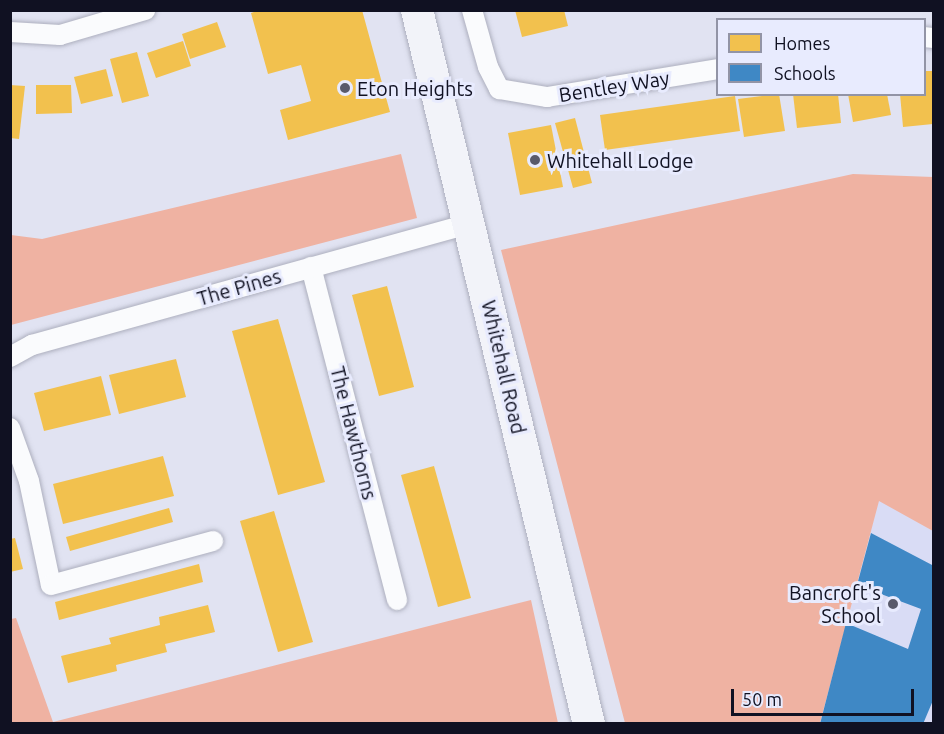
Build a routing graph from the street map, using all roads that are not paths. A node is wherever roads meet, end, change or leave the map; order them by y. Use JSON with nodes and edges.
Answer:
{"nodes":[{"id":1,"x":145,"y":10,"type":"edge"},
{"id":2,"x":417,"y":10,"type":"edge"},
{"id":3,"x":472,"y":10,"type":"edge"},
{"id":4,"x":10,"y":32,"type":"edge"},
{"id":5,"x":716,"y":69,"type":"edge"},
{"id":6,"x":471,"y":223,"type":"junction"},
{"id":7,"x":311,"y":267,"type":"junction"},
{"id":8,"x":10,"y":357,"type":"edge"},
{"id":9,"x":10,"y":429,"type":"edge"},
{"id":10,"x":20,"y":483,"type":"edge"},
{"id":11,"x":213,"y":542,"type":"dead end"},
{"id":12,"x":397,"y":600,"type":"dead end"},
{"id":13,"x":589,"y":723,"type":"edge"}],
"edges":[{"from":1,"to":4,"type":"street"},
{"from":2,"to":6,"type":"main road","name":"Whitehall Road"},
{"from":3,"to":5,"type":"street","name":"Bentley Way"},
{"from":6,"to":7,"type":"street","name":"The Pines"},
{"from":6,"to":13,"type":"main road","name":"Whitehall Road"},
{"from":7,"to":8,"type":"street","name":"The Pines"},
{"from":7,"to":12,"type":"street","name":"The Hawthorns"},
{"from":9,"to":10,"type":"street"},
{"from":10,"to":11,"type":"street"}]}
